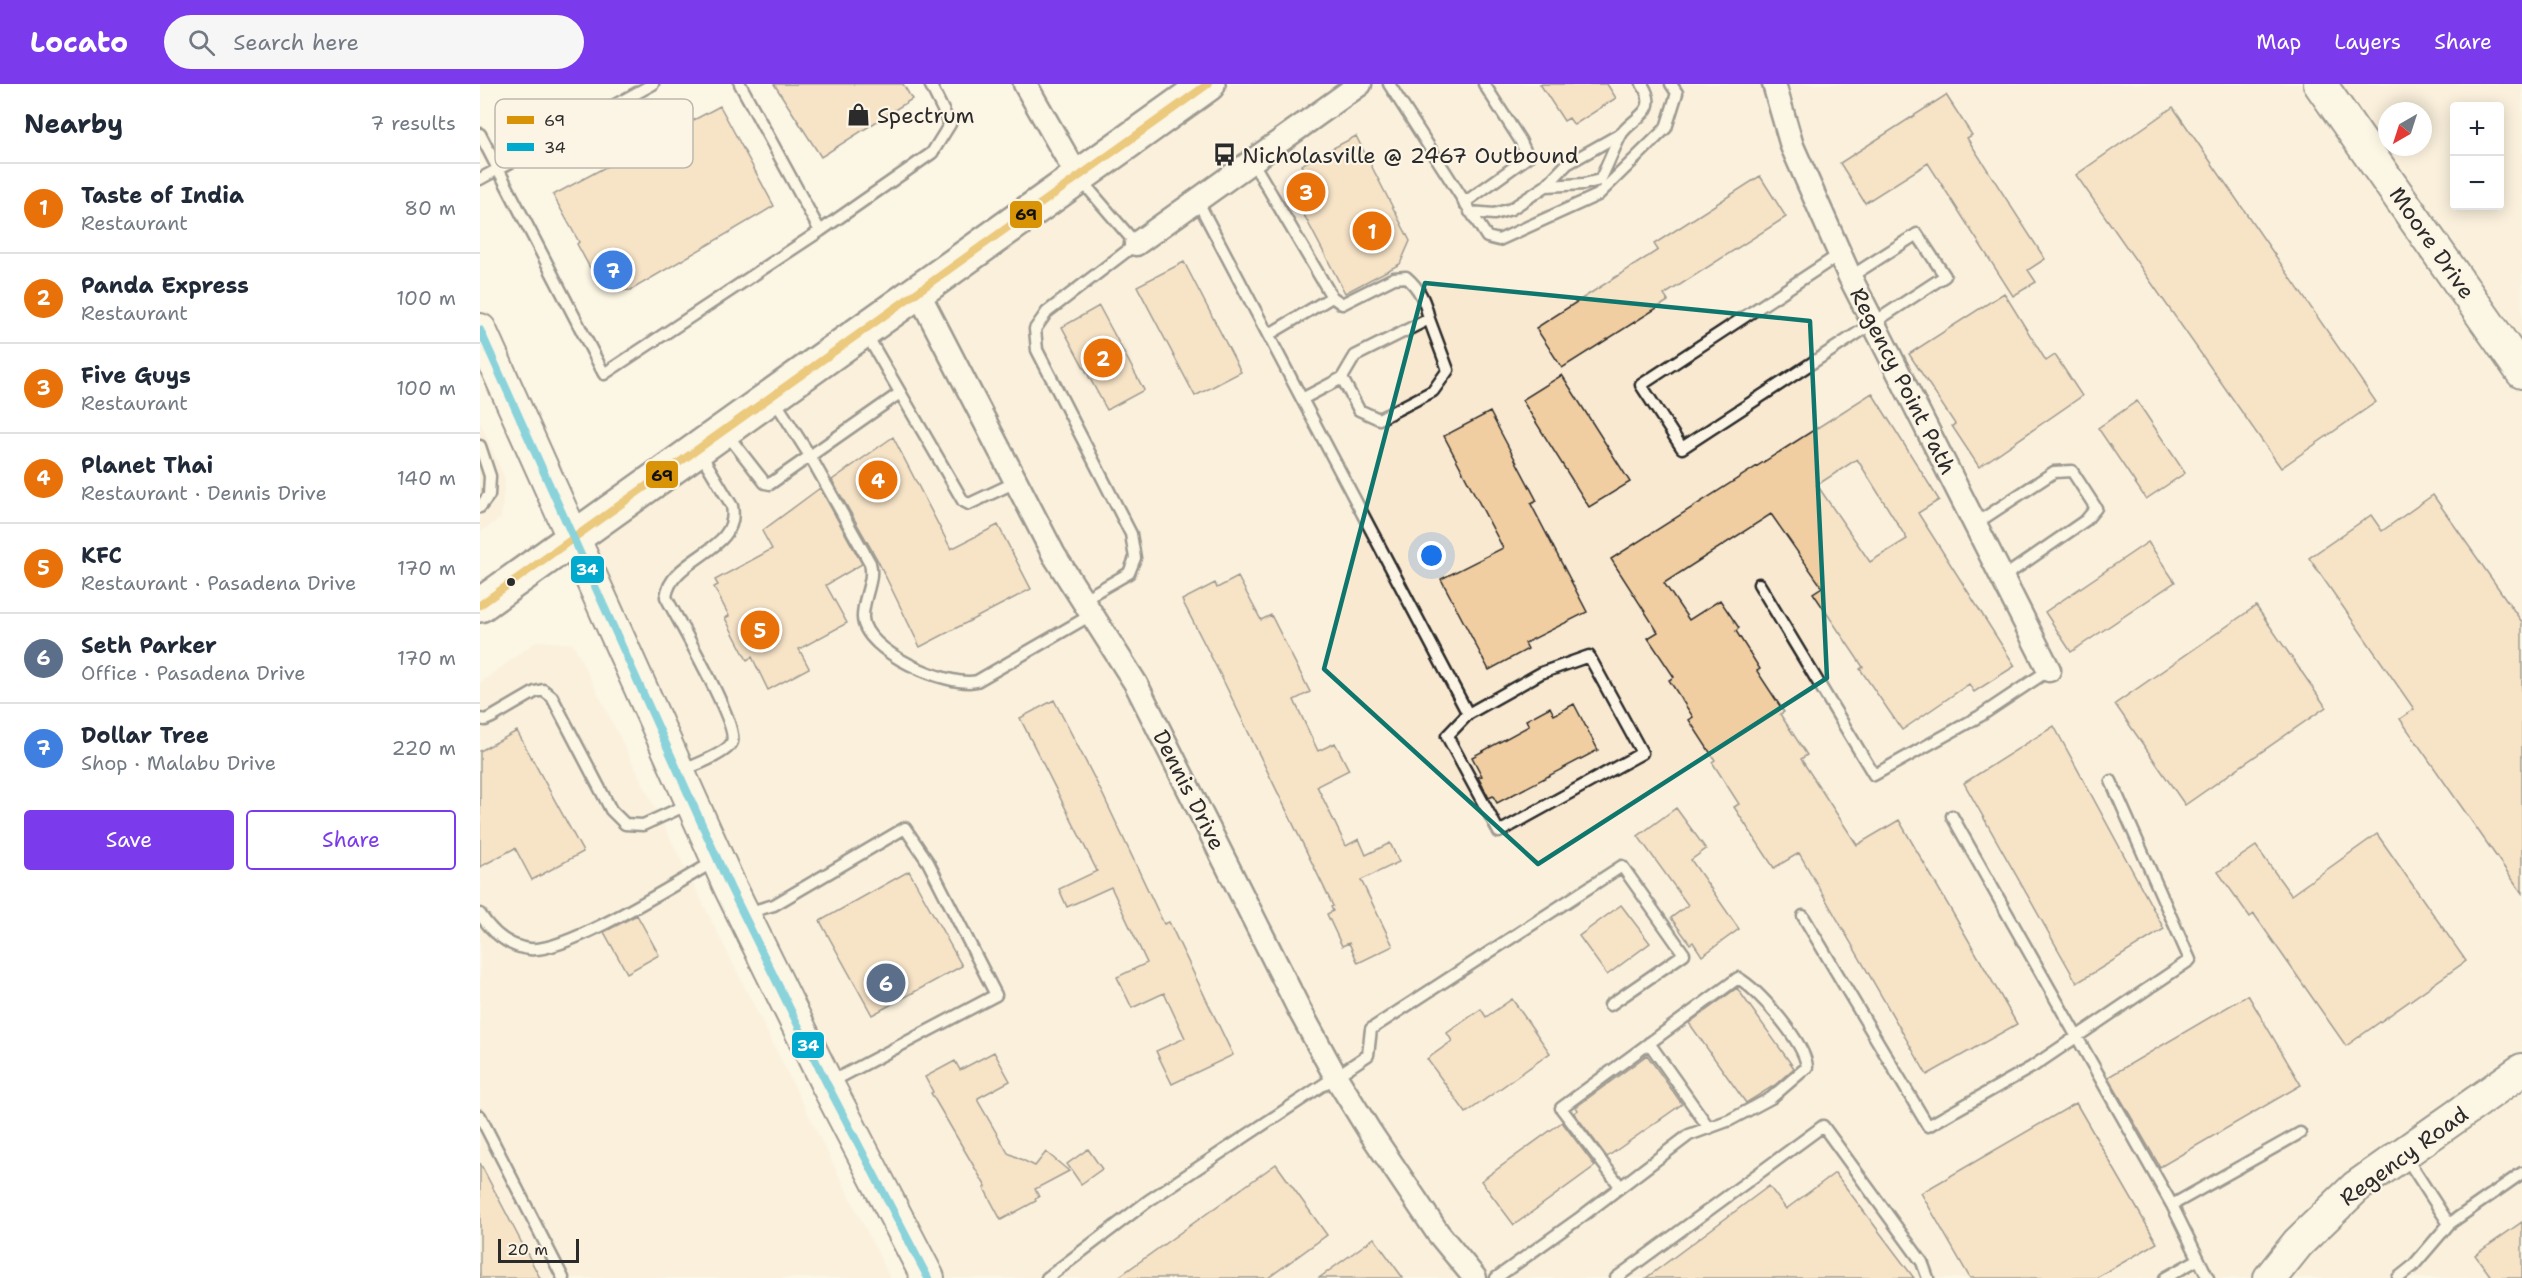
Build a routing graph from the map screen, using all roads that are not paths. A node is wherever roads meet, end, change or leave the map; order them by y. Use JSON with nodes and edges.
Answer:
{"nodes":[{"id":1,"x":653,"y":84,"type":"edge"},
{"id":2,"x":740,"y":84,"type":"edge"},
{"id":3,"x":930,"y":84,"type":"edge"},
{"id":4,"x":1208,"y":84,"type":"edge"},
{"id":5,"x":1360,"y":84,"type":"edge"},
{"id":6,"x":1389,"y":84,"type":"edge"},
{"id":7,"x":1484,"y":84,"type":"edge"},
{"id":8,"x":1642,"y":84,"type":"edge"},
{"id":9,"x":1671,"y":84,"type":"edge"},
{"id":10,"x":1774,"y":84,"type":"edge"},
{"id":11,"x":2320,"y":84,"type":"edge"},
{"id":12,"x":1028,"y":85,"type":"edge"},
{"id":13,"x":626,"y":99,"type":"edge"},
{"id":14,"x":480,"y":134,"type":"edge"},
{"id":15,"x":1622,"y":134,"type":"junction"},
{"id":16,"x":1252,"y":161,"type":"junction"},
{"id":17,"x":495,"y":164,"type":"edge"},
{"id":18,"x":502,"y":168,"type":"edge"},
{"id":19,"x":498,"y":170,"type":"junction"},
{"id":20,"x":1078,"y":177,"type":"junction"},
{"id":21,"x":480,"y":179,"type":"edge"},
{"id":22,"x":1546,"y":186,"type":"junction"},
{"id":23,"x":1197,"y":200,"type":"junction"},
{"id":24,"x":1467,"y":207,"type":"junction"},
{"id":25,"x":820,"y":231,"type":"junction"},
{"id":26,"x":1136,"y":244,"type":"junction"},
{"id":27,"x":1840,"y":254,"type":"junction"},
{"id":28,"x":1850,"y":277,"type":"junction"},
{"id":29,"x":918,"y":292,"type":"junction"},
{"id":30,"x":1332,"y":297,"type":"junction"},
{"id":31,"x":1429,"y":319,"type":"junction"},
{"id":32,"x":1873,"y":323,"type":"junction"},
{"id":33,"x":865,"y":332,"type":"junction"},
{"id":34,"x":1268,"y":335,"type":"junction"},
{"id":35,"x":482,"y":340,"type":"edge"},
{"id":36,"x":2522,"y":372,"type":"edge"},
{"id":37,"x":1342,"y":378,"type":"junction"},
{"id":38,"x":900,"y":393,"type":"junction"},
{"id":39,"x":772,"y":397,"type":"junction"},
{"id":40,"x":1302,"y":399,"type":"junction"},
{"id":41,"x":711,"y":440,"type":"junction"},
{"id":42,"x":480,"y":446,"type":"edge"},
{"id":43,"x":810,"y":456,"type":"junction"},
{"id":44,"x":1016,"y":482,"type":"junction"},
{"id":45,"x":480,"y":507,"type":"edge"},
{"id":46,"x":1975,"y":524,"type":"junction"},
{"id":47,"x":573,"y":539,"type":"junction"},
{"id":48,"x":2002,"y":578,"type":"junction"},
{"id":49,"x":1759,"y":584,"type":"dead end"},
{"id":50,"x":480,"y":605,"type":"edge"},
{"id":51,"x":1086,"y":608,"type":"junction"},
{"id":52,"x":2049,"y":670,"type":"joint"},
{"id":53,"x":1468,"y":714,"type":"junction"},
{"id":54,"x":480,"y":718,"type":"edge"},
{"id":55,"x":678,"y":772,"type":"junction"},
{"id":56,"x":2111,"y":781,"type":"dead end"},
{"id":57,"x":692,"y":803,"type":"junction"},
{"id":58,"x":1952,"y":816,"type":"dead end"},
{"id":59,"x":718,"y":860,"type":"junction"},
{"id":60,"x":480,"y":914,"type":"edge"},
{"id":61,"x":743,"y":914,"type":"junction"},
{"id":62,"x":1803,"y":915,"type":"dead end"},
{"id":63,"x":1610,"y":1005,"type":"dead end"},
{"id":64,"x":2076,"y":1037,"type":"junction"},
{"id":65,"x":1649,"y":1043,"type":"junction"},
{"id":66,"x":2522,"y":1070,"type":"edge"},
{"id":67,"x":1336,"y":1077,"type":"junction"},
{"id":68,"x":827,"y":1084,"type":"junction"},
{"id":69,"x":480,"y":1116,"type":"edge"},
{"id":70,"x":1709,"y":1128,"type":"junction"},
{"id":71,"x":2300,"y":1133,"type":"dead end"},
{"id":72,"x":2404,"y":1153,"type":"junction"},
{"id":73,"x":2522,"y":1173,"type":"edge"},
{"id":74,"x":1620,"y":1186,"type":"junction"},
{"id":75,"x":2172,"y":1205,"type":"junction"},
{"id":76,"x":2449,"y":1224,"type":"junction"},
{"id":77,"x":2197,"y":1260,"type":"junction"},
{"id":78,"x":1467,"y":1275,"type":"edge"},
{"id":79,"x":1619,"y":1277,"type":"edge"},
{"id":80,"x":563,"y":1278,"type":"edge"},
{"id":81,"x":928,"y":1278,"type":"edge"},
{"id":82,"x":1047,"y":1278,"type":"edge"},
{"id":83,"x":1496,"y":1278,"type":"edge"},
{"id":84,"x":1928,"y":1278,"type":"edge"},
{"id":85,"x":2165,"y":1278,"type":"edge"},
{"id":86,"x":2208,"y":1278,"type":"edge"},
{"id":87,"x":2270,"y":1278,"type":"edge"},
{"id":88,"x":2398,"y":1278,"type":"edge"}],
"edges":[{"from":1,"to":13,"type":"lane"},
{"from":2,"to":25,"type":"lane"},
{"from":3,"to":25,"type":"lane"},
{"from":4,"to":20,"type":"main road"},
{"from":5,"to":16,"type":"street"},
{"from":6,"to":24,"type":"lane"},
{"from":7,"to":24,"type":"lane"},
{"from":8,"to":15,"type":"lane"},
{"from":9,"to":24,"type":"lane"},
{"from":10,"to":27,"type":"street","name":"Regency Point Path"},
{"from":11,"to":36,"type":"street","name":"Moore Drive"},
{"from":12,"to":20,"type":"street"},
{"from":14,"to":17,"type":"lane"},
{"from":15,"to":22,"type":"lane"},
{"from":15,"to":22,"type":"lane"},
{"from":16,"to":23,"type":"street"},
{"from":16,"to":30,"type":"lane"},
{"from":18,"to":19,"type":"lane"},
{"from":19,"to":21,"type":"lane"},
{"from":19,"to":25,"type":"lane"},
{"from":20,"to":26,"type":"lane"},
{"from":20,"to":29,"type":"main road"},
{"from":22,"to":24,"type":"lane"},
{"from":23,"to":26,"type":"street"},
{"from":23,"to":34,"type":"lane"},
{"from":26,"to":51,"type":"lane"},
{"from":27,"to":28,"type":"street","name":"Regency Point Path"},
{"from":27,"to":32,"type":"lane"},
{"from":28,"to":32,"type":"street","name":"Regency Point Path"},
{"from":28,"to":32,"type":"lane"},
{"from":29,"to":33,"type":"main road"},
{"from":29,"to":44,"type":"street","name":"Dennis Drive"},
{"from":30,"to":31,"type":"lane"},
{"from":30,"to":34,"type":"lane"},
{"from":31,"to":37,"type":"lane"},
{"from":31,"to":37,"type":"lane"},
{"from":32,"to":46,"type":"street","name":"Regency Point Path"},
{"from":33,"to":38,"type":"lane"},
{"from":33,"to":39,"type":"main road"},
{"from":34,"to":40,"type":"lane"},
{"from":35,"to":47,"type":"street"},
{"from":37,"to":40,"type":"lane"},
{"from":38,"to":43,"type":"lane"},
{"from":38,"to":44,"type":"lane"},
{"from":39,"to":41,"type":"main road"},
{"from":39,"to":43,"type":"lane"},
{"from":40,"to":53,"type":"lane"},
{"from":41,"to":43,"type":"lane"},
{"from":41,"to":47,"type":"main road"},
{"from":41,"to":55,"type":"lane"},
{"from":42,"to":45,"type":"lane"},
{"from":43,"to":51,"type":"lane"},
{"from":44,"to":51,"type":"street","name":"Dennis Drive"},
{"from":46,"to":48,"type":"street","name":"Regency Point Path"},
{"from":46,"to":48,"type":"lane"},
{"from":47,"to":50,"type":"main road"},
{"from":47,"to":55,"type":"street"},
{"from":48,"to":52,"type":"street","name":"Regency Point Path"},
{"from":49,"to":52,"type":"lane"},
{"from":51,"to":67,"type":"street","name":"Dennis Drive"},
{"from":53,"to":53,"type":"lane"},
{"from":54,"to":57,"type":"lane"},
{"from":55,"to":57,"type":"street"},
{"from":56,"to":64,"type":"lane"},
{"from":57,"to":59,"type":"street"},
{"from":58,"to":64,"type":"lane"},
{"from":59,"to":60,"type":"lane"},
{"from":59,"to":61,"type":"street"},
{"from":61,"to":68,"type":"street"},
{"from":61,"to":68,"type":"lane"},
{"from":62,"to":64,"type":"lane"},
{"from":63,"to":67,"type":"lane"},
{"from":64,"to":75,"type":"lane"},
{"from":65,"to":70,"type":"lane"},
{"from":65,"to":70,"type":"lane"},
{"from":65,"to":74,"type":"lane"},
{"from":66,"to":72,"type":"street","name":"Regency Road"},
{"from":67,"to":78,"type":"street","name":"Dennis Drive"},
{"from":67,"to":82,"type":"lane"},
{"from":68,"to":81,"type":"street"},
{"from":69,"to":80,"type":"lane"},
{"from":70,"to":74,"type":"lane"},
{"from":71,"to":75,"type":"lane"},
{"from":72,"to":76,"type":"lane"},
{"from":72,"to":87,"type":"street","name":"Regency Road"},
{"from":73,"to":76,"type":"lane"},
{"from":74,"to":83,"type":"lane"},
{"from":75,"to":77,"type":"lane"},
{"from":76,"to":88,"type":"lane"},
{"from":77,"to":85,"type":"lane"},
{"from":77,"to":86,"type":"lane"},
{"from":79,"to":84,"type":"lane"}]}
